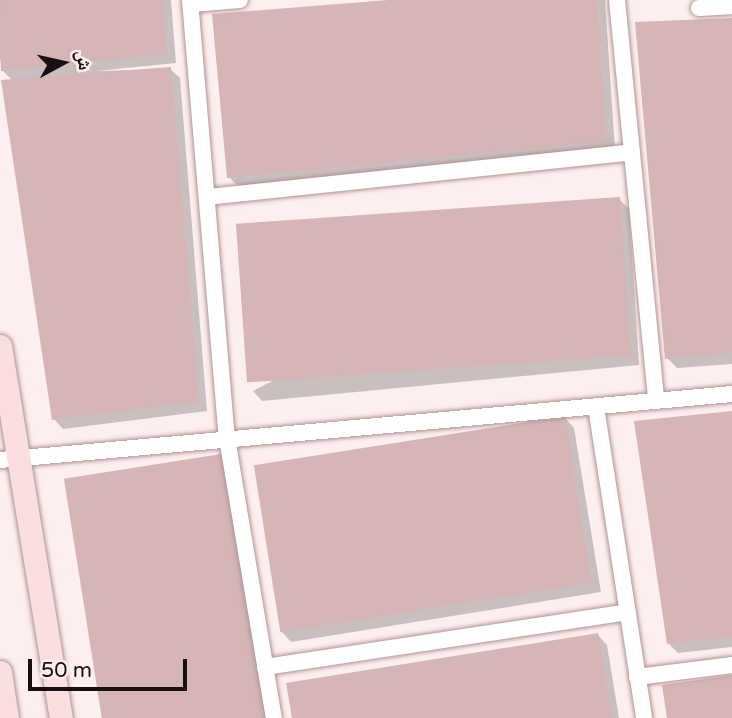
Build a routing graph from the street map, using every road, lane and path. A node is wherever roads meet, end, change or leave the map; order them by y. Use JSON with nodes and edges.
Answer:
{"nodes":[{"id":1,"x":240,"y":0,"type":"edge"},
{"id":2,"x":617,"y":0,"type":"edge"},
{"id":3,"x":191,"y":2,"type":"edge"},
{"id":4,"x":732,"y":6,"type":"edge"},
{"id":5,"x":699,"y":8,"type":"dead end"},
{"id":6,"x":632,"y":152,"type":"junction"},
{"id":7,"x":207,"y":197,"type":"junction"},
{"id":8,"x":0,"y":346,"type":"edge"},
{"id":9,"x":732,"y":394,"type":"edge"},
{"id":10,"x":656,"y":401,"type":"junction"},
{"id":11,"x":596,"y":407,"type":"junction"},
{"id":12,"x":228,"y":438,"type":"junction"},
{"id":13,"x":9,"y":459,"type":"edge"},
{"id":14,"x":628,"y":612,"type":"junction"},
{"id":15,"x":732,"y":665,"type":"edge"},
{"id":16,"x":265,"y":667,"type":"junction"},
{"id":17,"x":0,"y":672,"type":"edge"},
{"id":18,"x":637,"y":677,"type":"junction"},
{"id":19,"x":8,"y":718,"type":"edge"},
{"id":20,"x":61,"y":718,"type":"edge"},
{"id":21,"x":274,"y":718,"type":"edge"},
{"id":22,"x":643,"y":718,"type":"edge"}],
"edges":[{"from":1,"to":3,"type":"street"},
{"from":2,"to":6,"type":"street"},
{"from":3,"to":7,"type":"street"},
{"from":4,"to":5,"type":"street"},
{"from":6,"to":7,"type":"street"},
{"from":6,"to":10,"type":"street"},
{"from":7,"to":12,"type":"street"},
{"from":8,"to":13,"type":"street"},
{"from":9,"to":10,"type":"street"},
{"from":10,"to":11,"type":"street"},
{"from":11,"to":12,"type":"street"},
{"from":11,"to":14,"type":"street"},
{"from":12,"to":13,"type":"street"},
{"from":12,"to":16,"type":"street"},
{"from":13,"to":20,"type":"street"},
{"from":14,"to":16,"type":"street"},
{"from":14,"to":18,"type":"street"},
{"from":15,"to":18,"type":"street"},
{"from":16,"to":21,"type":"street"},
{"from":17,"to":19,"type":"street"},
{"from":18,"to":22,"type":"street"}]}
